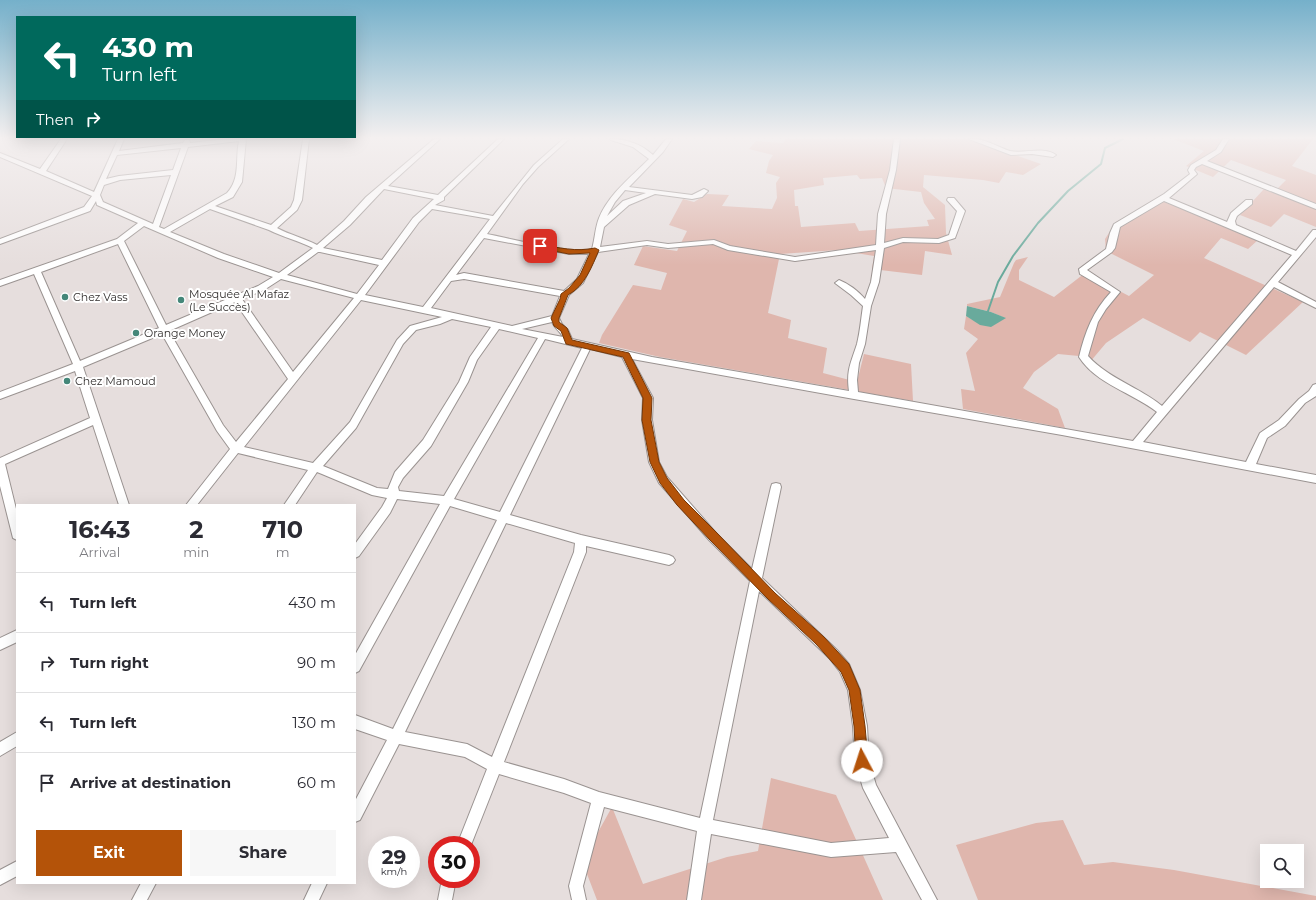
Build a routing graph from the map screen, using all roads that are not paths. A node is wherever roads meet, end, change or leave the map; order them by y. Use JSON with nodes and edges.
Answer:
{"nodes":[{"id":1,"x":60,"y":181,"type":"edge"},
{"id":2,"x":109,"y":181,"type":"edge"},
{"id":3,"x":173,"y":181,"type":"edge"},
{"id":4,"x":239,"y":181,"type":"edge"},
{"id":5,"x":300,"y":181,"type":"edge"},
{"id":6,"x":390,"y":181,"type":"edge"},
{"id":7,"x":457,"y":181,"type":"edge"},
{"id":8,"x":524,"y":181,"type":"edge"},
{"id":9,"x":631,"y":181,"type":"edge"},
{"id":10,"x":890,"y":181,"type":"edge"},
{"id":11,"x":1185,"y":181,"type":"edge"},
{"id":12,"x":1251,"y":181,"type":"edge"},
{"id":13,"x":102,"y":183,"type":"joint"},
{"id":14,"x":383,"y":187,"type":"junction"},
{"id":15,"x":624,"y":188,"type":"junction"},
{"id":16,"x":704,"y":191,"type":"dead end"},
{"id":17,"x":658,"y":192,"type":"junction"},
{"id":18,"x":96,"y":195,"type":"junction"},
{"id":19,"x":441,"y":198,"type":"junction"},
{"id":20,"x":1162,"y":198,"type":"junction"},
{"id":21,"x":951,"y":200,"type":"dead end"},
{"id":22,"x":1249,"y":202,"type":"dead end"},
{"id":23,"x":210,"y":207,"type":"junction"},
{"id":24,"x":432,"y":207,"type":"junction"},
{"id":25,"x":1316,"y":207,"type":"edge"},
{"id":26,"x":494,"y":218,"type":"junction"},
{"id":27,"x":142,"y":222,"type":"junction"},
{"id":28,"x":601,"y":226,"type":"junction"},
{"id":29,"x":1233,"y":227,"type":"junction"},
{"id":30,"x":155,"y":228,"type":"junction"},
{"id":31,"x":272,"y":228,"type":"junction"},
{"id":32,"x":164,"y":232,"type":"junction"},
{"id":33,"x":1316,"y":232,"type":"edge"},
{"id":34,"x":482,"y":234,"type":"junction"},
{"id":35,"x":120,"y":241,"type":"junction"},
{"id":36,"x":0,"y":242,"type":"edge"},
{"id":37,"x":880,"y":247,"type":"junction"},
{"id":38,"x":318,"y":248,"type":"junction"},
{"id":39,"x":595,"y":250,"type":"junction"},
{"id":40,"x":1297,"y":254,"type":"junction"},
{"id":41,"x":383,"y":263,"type":"junction"},
{"id":42,"x":36,"y":270,"type":"junction"},
{"id":43,"x":280,"y":276,"type":"junction"},
{"id":44,"x":448,"y":279,"type":"junction"},
{"id":45,"x":0,"y":283,"type":"edge"},
{"id":46,"x":839,"y":283,"type":"dead end"},
{"id":47,"x":1272,"y":283,"type":"junction"},
{"id":48,"x":565,"y":294,"type":"junction"},
{"id":49,"x":359,"y":297,"type":"junction"},
{"id":50,"x":237,"y":299,"type":"junction"},
{"id":51,"x":1316,"y":305,"type":"edge"},
{"id":52,"x":867,"y":306,"type":"junction"},
{"id":53,"x":425,"y":310,"type":"junction"},
{"id":54,"x":451,"y":316,"type":"junction"},
{"id":55,"x":555,"y":318,"type":"junction"},
{"id":56,"x":497,"y":326,"type":"junction"},
{"id":57,"x":164,"y":330,"type":"junction"},
{"id":58,"x":512,"y":330,"type":"junction"},
{"id":59,"x":543,"y":336,"type":"junction"},
{"id":60,"x":569,"y":342,"type":"junction"},
{"id":61,"x":587,"y":346,"type":"junction"},
{"id":62,"x":626,"y":355,"type":"junction"},
{"id":63,"x":78,"y":366,"type":"junction"},
{"id":64,"x":292,"y":378,"type":"junction"},
{"id":65,"x":1316,"y":388,"type":"edge"},
{"id":66,"x":0,"y":396,"type":"edge"},
{"id":67,"x":854,"y":396,"type":"junction"},
{"id":68,"x":1163,"y":412,"type":"junction"},
{"id":69,"x":96,"y":420,"type":"junction"},
{"id":70,"x":1134,"y":445,"type":"junction"},
{"id":71,"x":236,"y":449,"type":"junction"},
{"id":72,"x":0,"y":463,"type":"edge"},
{"id":73,"x":1248,"y":467,"type":"junction"},
{"id":74,"x":315,"y":468,"type":"junction"},
{"id":75,"x":1316,"y":479,"type":"edge"},
{"id":76,"x":776,"y":487,"type":"dead end"},
{"id":77,"x":394,"y":494,"type":"junction"},
{"id":78,"x":447,"y":501,"type":"junction"},
{"id":79,"x":124,"y":504,"type":"edge"},
{"id":80,"x":192,"y":504,"type":"edge"},
{"id":81,"x":291,"y":504,"type":"edge"},
{"id":82,"x":503,"y":518,"type":"junction"},
{"id":83,"x":16,"y":531,"type":"edge"},
{"id":84,"x":581,"y":540,"type":"junction"},
{"id":85,"x":356,"y":552,"type":"edge"},
{"id":86,"x":669,"y":560,"type":"dead end"},
{"id":87,"x":755,"y":579,"type":"junction"},
{"id":88,"x":16,"y":636,"type":"edge"},
{"id":89,"x":0,"y":644,"type":"edge"},
{"id":90,"x":356,"y":665,"type":"edge"},
{"id":91,"x":356,"y":722,"type":"edge"},
{"id":92,"x":396,"y":737,"type":"junction"},
{"id":93,"x":16,"y":740,"type":"edge"},
{"id":94,"x":0,"y":749,"type":"edge"},
{"id":95,"x":496,"y":766,"type":"junction"},
{"id":96,"x":599,"y":799,"type":"junction"},
{"id":97,"x":356,"y":813,"type":"edge"},
{"id":98,"x":705,"y":826,"type":"junction"},
{"id":99,"x":468,"y":836,"type":"edge"},
{"id":100,"x":900,"y":844,"type":"junction"},
{"id":101,"x":16,"y":869,"type":"edge"},
{"id":102,"x":0,"y":878,"type":"edge"},
{"id":103,"x":148,"y":884,"type":"edge"},
{"id":104,"x":319,"y":884,"type":"edge"},
{"id":105,"x":448,"y":888,"type":"edge"},
{"id":106,"x":139,"y":900,"type":"edge"},
{"id":107,"x":311,"y":900,"type":"edge"},
{"id":108,"x":445,"y":900,"type":"edge"},
{"id":109,"x":579,"y":900,"type":"edge"},
{"id":110,"x":694,"y":900,"type":"edge"},
{"id":111,"x":930,"y":900,"type":"edge"}],
"edges":[{"from":1,"to":18,"type":"street"},
{"from":2,"to":13,"type":"street"},
{"from":3,"to":30,"type":"street"},
{"from":4,"to":23,"type":"street"},
{"from":5,"to":31,"type":"street"},
{"from":6,"to":14,"type":"street"},
{"from":7,"to":19,"type":"street"},
{"from":8,"to":26,"type":"street"},
{"from":9,"to":15,"type":"street"},
{"from":10,"to":37,"type":"street"},
{"from":11,"to":20,"type":"street"},
{"from":12,"to":25,"type":"street"},
{"from":13,"to":18,"type":"street"},
{"from":14,"to":19,"type":"street"},
{"from":14,"to":38,"type":"street"},
{"from":15,"to":17,"type":"street"},
{"from":15,"to":28,"type":"street"},
{"from":16,"to":17,"type":"street"},
{"from":17,"to":28,"type":"street"},
{"from":18,"to":27,"type":"street"},
{"from":18,"to":36,"type":"street"},
{"from":19,"to":24,"type":"street"},
{"from":20,"to":29,"type":"street"},
{"from":20,"to":68,"type":"street"},
{"from":21,"to":37,"type":"street"},
{"from":22,"to":29,"type":"street"},
{"from":23,"to":31,"type":"street"},
{"from":23,"to":32,"type":"street"},
{"from":24,"to":26,"type":"street"},
{"from":24,"to":41,"type":"street"},
{"from":26,"to":34,"type":"street"},
{"from":27,"to":30,"type":"street"},
{"from":27,"to":35,"type":"street"},
{"from":28,"to":39,"type":"street"},
{"from":29,"to":40,"type":"street"},
{"from":30,"to":32,"type":"street"},
{"from":31,"to":38,"type":"street"},
{"from":32,"to":43,"type":"street"},
{"from":33,"to":40,"type":"street"},
{"from":34,"to":39,"type":"street"},
{"from":34,"to":44,"type":"street"},
{"from":35,"to":42,"type":"street"},
{"from":35,"to":57,"type":"street"},
{"from":37,"to":39,"type":"street"},
{"from":37,"to":52,"type":"street"},
{"from":38,"to":41,"type":"street"},
{"from":38,"to":43,"type":"street"},
{"from":39,"to":48,"type":"street"},
{"from":40,"to":47,"type":"street"},
{"from":41,"to":49,"type":"street"},
{"from":42,"to":45,"type":"street"},
{"from":42,"to":63,"type":"street"},
{"from":43,"to":49,"type":"street"},
{"from":43,"to":50,"type":"street"},
{"from":44,"to":48,"type":"street"},
{"from":44,"to":53,"type":"street"},
{"from":46,"to":52,"type":"street"},
{"from":47,"to":51,"type":"street"},
{"from":47,"to":68,"type":"street"},
{"from":48,"to":55,"type":"street"},
{"from":49,"to":53,"type":"street"},
{"from":49,"to":64,"type":"street"},
{"from":50,"to":57,"type":"street"},
{"from":50,"to":64,"type":"street"},
{"from":52,"to":67,"type":"street"},
{"from":53,"to":54,"type":"street"},
{"from":54,"to":56,"type":"street"},
{"from":54,"to":74,"type":"street"},
{"from":55,"to":58,"type":"street"},
{"from":55,"to":60,"type":"street"},
{"from":56,"to":58,"type":"street"},
{"from":56,"to":77,"type":"street"},
{"from":57,"to":63,"type":"street"},
{"from":57,"to":71,"type":"street"},
{"from":58,"to":59,"type":"street"},
{"from":59,"to":60,"type":"street"},
{"from":59,"to":78,"type":"street"},
{"from":60,"to":61,"type":"street"},
{"from":61,"to":62,"type":"street"},
{"from":61,"to":82,"type":"street"},
{"from":62,"to":67,"type":"street"},
{"from":62,"to":87,"type":"street"},
{"from":63,"to":66,"type":"street"},
{"from":63,"to":69,"type":"street"},
{"from":64,"to":71,"type":"street"},
{"from":65,"to":73,"type":"street"},
{"from":67,"to":70,"type":"street"},
{"from":68,"to":70,"type":"street"},
{"from":69,"to":72,"type":"street"},
{"from":69,"to":79,"type":"street"},
{"from":70,"to":73,"type":"street"},
{"from":71,"to":74,"type":"street"},
{"from":71,"to":80,"type":"street"},
{"from":72,"to":83,"type":"street"},
{"from":73,"to":75,"type":"street"},
{"from":74,"to":77,"type":"street"},
{"from":74,"to":81,"type":"street"},
{"from":76,"to":87,"type":"street"},
{"from":77,"to":78,"type":"street"},
{"from":77,"to":85,"type":"street"},
{"from":78,"to":82,"type":"street"},
{"from":78,"to":90,"type":"street"},
{"from":82,"to":84,"type":"street"},
{"from":82,"to":92,"type":"street"},
{"from":84,"to":86,"type":"street"},
{"from":84,"to":95,"type":"street"},
{"from":87,"to":98,"type":"street"},
{"from":87,"to":100,"type":"street"},
{"from":88,"to":89,"type":"street"},
{"from":91,"to":92,"type":"street"},
{"from":92,"to":95,"type":"street"},
{"from":92,"to":97,"type":"street"},
{"from":93,"to":94,"type":"street"},
{"from":95,"to":96,"type":"street"},
{"from":95,"to":99,"type":"street"},
{"from":96,"to":98,"type":"street"},
{"from":96,"to":109,"type":"street"},
{"from":98,"to":100,"type":"street"},
{"from":98,"to":110,"type":"street"},
{"from":100,"to":111,"type":"street"},
{"from":101,"to":102,"type":"street"},
{"from":103,"to":106,"type":"street"},
{"from":104,"to":107,"type":"street"},
{"from":105,"to":108,"type":"street"}]}
